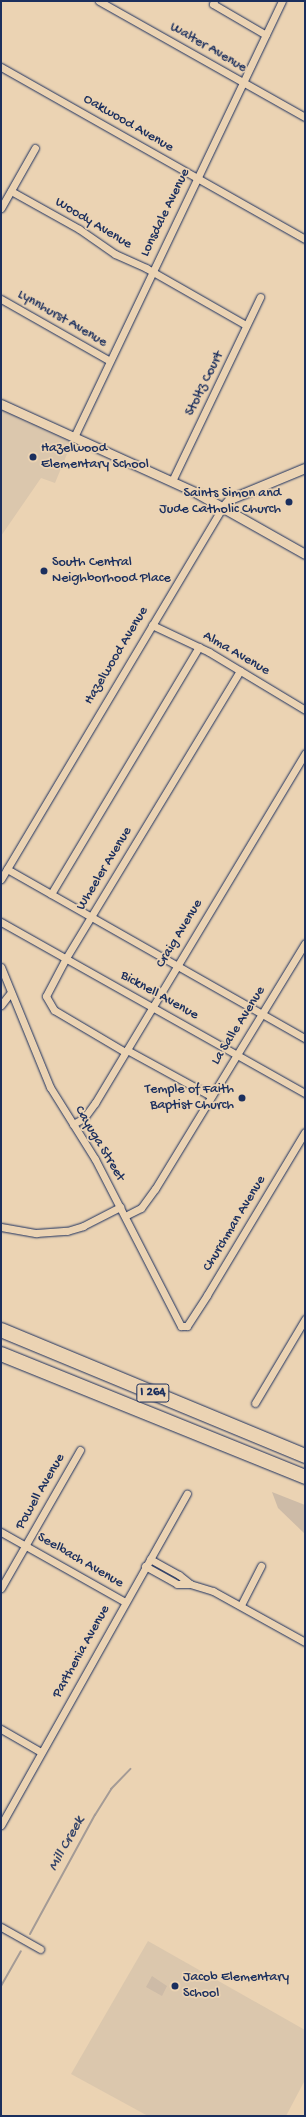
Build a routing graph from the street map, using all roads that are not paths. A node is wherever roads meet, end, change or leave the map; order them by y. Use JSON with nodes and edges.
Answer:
{"nodes":[{"id":1,"x":99,"y":1,"type":"edge"},
{"id":2,"x":214,"y":1,"type":"edge"},
{"id":3,"x":282,"y":1,"type":"edge"},
{"id":4,"x":266,"y":35,"type":"junction"},
{"id":5,"x":1,"y":67,"type":"edge"},
{"id":6,"x":244,"y":83,"type":"junction"},
{"id":7,"x":305,"y":117,"type":"edge"},
{"id":8,"x":35,"y":148,"type":"dead end"},
{"id":9,"x":197,"y":178,"type":"junction"},
{"id":10,"x":10,"y":191,"type":"junction"},
{"id":11,"x":1,"y":208,"type":"edge"},
{"id":12,"x":305,"y":239,"type":"edge"},
{"id":13,"x":152,"y":271,"type":"junction"},
{"id":14,"x":260,"y":297,"type":"dead end"},
{"id":15,"x":1,"y":299,"type":"edge"},
{"id":16,"x":246,"y":325,"type":"junction"},
{"id":17,"x":110,"y":361,"type":"junction"},
{"id":18,"x":1,"y":404,"type":"edge"},
{"id":19,"x":74,"y":437,"type":"junction"},
{"id":20,"x":305,"y":468,"type":"edge"},
{"id":21,"x":172,"y":481,"type":"junction"},
{"id":22,"x":223,"y":507,"type":"junction"},
{"id":23,"x":305,"y":554,"type":"edge"},
{"id":24,"x":152,"y":625,"type":"junction"},
{"id":25,"x":199,"y":647,"type":"junction"},
{"id":26,"x":240,"y":671,"type":"junction"},
{"id":27,"x":305,"y":710,"type":"edge"},
{"id":28,"x":305,"y":753,"type":"edge"},
{"id":29,"x":7,"y":869,"type":"junction"},
{"id":30,"x":1,"y":879,"type":"edge"},
{"id":31,"x":50,"y":894,"type":"junction"},
{"id":32,"x":91,"y":917,"type":"junction"},
{"id":33,"x":1,"y":922,"type":"edge"},
{"id":34,"x":305,"y":943,"type":"edge"},
{"id":35,"x":66,"y":958,"type":"junction"},
{"id":36,"x":176,"y":965,"type":"junction"},
{"id":37,"x":1,"y":967,"type":"edge"},
{"id":38,"x":11,"y":992,"type":"junction"},
{"id":39,"x":1,"y":1005,"type":"edge"},
{"id":40,"x":151,"y":1007,"type":"junction"},
{"id":41,"x":264,"y":1013,"type":"junction"},
{"id":42,"x":305,"y":1038,"type":"edge"},
{"id":43,"x":126,"y":1051,"type":"junction"},
{"id":44,"x":237,"y":1055,"type":"junction"},
{"id":45,"x":305,"y":1093,"type":"edge"},
{"id":46,"x":211,"y":1096,"type":"junction"},
{"id":47,"x":73,"y":1124,"type":"junction"},
{"id":48,"x":305,"y":1132,"type":"edge"},
{"id":49,"x":120,"y":1207,"type":"junction"},
{"id":50,"x":125,"y":1216,"type":"junction"},
{"id":51,"x":1,"y":1228,"type":"edge"},
{"id":52,"x":305,"y":1319,"type":"edge"},
{"id":53,"x":185,"y":1327,"type":"joint"},
{"id":54,"x":1,"y":1330,"type":"edge"},
{"id":55,"x":1,"y":1354,"type":"edge"},
{"id":56,"x":254,"y":1403,"type":"dead end"},
{"id":57,"x":80,"y":1450,"type":"dead end"},
{"id":58,"x":305,"y":1456,"type":"edge"},
{"id":59,"x":305,"y":1477,"type":"edge"},
{"id":60,"x":187,"y":1494,"type":"dead end"},
{"id":61,"x":1,"y":1532,"type":"edge"},
{"id":62,"x":26,"y":1545,"type":"junction"},
{"id":63,"x":150,"y":1559,"type":"junction"},
{"id":64,"x":145,"y":1566,"type":"junction"},
{"id":65,"x":261,"y":1566,"type":"dead end"},
{"id":66,"x":190,"y":1584,"type":"junction"},
{"id":67,"x":1,"y":1588,"type":"edge"},
{"id":68,"x":125,"y":1602,"type":"junction"},
{"id":69,"x":240,"y":1605,"type":"junction"},
{"id":70,"x":305,"y":1642,"type":"edge"},
{"id":71,"x":1,"y":1729,"type":"edge"},
{"id":72,"x":41,"y":1752,"type":"junction"},
{"id":73,"x":1,"y":1825,"type":"edge"},
{"id":74,"x":1,"y":1927,"type":"edge"},
{"id":75,"x":40,"y":1949,"type":"dead end"}],
"edges":[{"from":1,"to":6,"type":"street","name":"Walter Avenue"},
{"from":2,"to":4,"type":"street"},
{"from":3,"to":4,"type":"street","name":"Lonsdale Avenue"},
{"from":4,"to":6,"type":"street","name":"Lonsdale Avenue"},
{"from":5,"to":9,"type":"street","name":"Oakwood Avenue"},
{"from":6,"to":7,"type":"street","name":"Walter Avenue"},
{"from":6,"to":9,"type":"street","name":"Lonsdale Avenue"},
{"from":8,"to":10,"type":"street"},
{"from":9,"to":12,"type":"street","name":"Oakwood Avenue"},
{"from":9,"to":13,"type":"street","name":"Lonsdale Avenue"},
{"from":10,"to":11,"type":"street"},
{"from":10,"to":13,"type":"street","name":"Woody Avenue"},
{"from":13,"to":16,"type":"street","name":"Woody Avenue"},
{"from":13,"to":17,"type":"street","name":"Lonsdale Avenue"},
{"from":14,"to":16,"type":"street","name":"Stoltz Court"},
{"from":15,"to":17,"type":"street","name":"Lynnhurst Avenue"},
{"from":16,"to":21,"type":"street","name":"Stoltz Court"},
{"from":17,"to":19,"type":"street","name":"Lonsdale Avenue"},
{"from":18,"to":19,"type":"street"},
{"from":19,"to":21,"type":"street"},
{"from":20,"to":22,"type":"street","name":"Hazelwood Avenue"},
{"from":21,"to":22,"type":"street"},
{"from":22,"to":23,"type":"street"},
{"from":22,"to":24,"type":"street","name":"Hazelwood Avenue"},
{"from":24,"to":25,"type":"street","name":"Alma Avenue"},
{"from":24,"to":29,"type":"street","name":"Hazelwood Avenue"},
{"from":25,"to":26,"type":"street","name":"Alma Avenue"},
{"from":25,"to":31,"type":"street"},
{"from":26,"to":27,"type":"street","name":"Alma Avenue"},
{"from":26,"to":32,"type":"street","name":"Wheeler Avenue"},
{"from":28,"to":36,"type":"street","name":"Craig Avenue"},
{"from":29,"to":30,"type":"street","name":"Hazelwood Avenue"},
{"from":29,"to":31,"type":"street"},
{"from":31,"to":32,"type":"street"},
{"from":32,"to":35,"type":"street","name":"Wheeler Avenue"},
{"from":32,"to":36,"type":"street"},
{"from":33,"to":35,"type":"street","name":"Bicknell Avenue"},
{"from":34,"to":41,"type":"street","name":"La Salle Avenue"},
{"from":35,"to":40,"type":"street","name":"Bicknell Avenue"},
{"from":35,"to":43,"type":"street","name":"Wheeler Avenue"},
{"from":36,"to":40,"type":"street","name":"Craig Avenue"},
{"from":36,"to":41,"type":"street"},
{"from":37,"to":38,"type":"street","name":"Cayuga Street"},
{"from":38,"to":39,"type":"street"},
{"from":38,"to":47,"type":"street","name":"Cayuga Street"},
{"from":40,"to":43,"type":"street","name":"Craig Avenue"},
{"from":40,"to":44,"type":"street","name":"Bicknell Avenue"},
{"from":41,"to":42,"type":"street"},
{"from":41,"to":44,"type":"street","name":"La Salle Avenue"},
{"from":43,"to":46,"type":"street"},
{"from":43,"to":47,"type":"street","name":"Craig Avenue"},
{"from":44,"to":45,"type":"street","name":"Bicknell Avenue"},
{"from":44,"to":46,"type":"street","name":"La Salle Avenue"},
{"from":46,"to":50,"type":"street","name":"La Salle Avenue"},
{"from":47,"to":49,"type":"street","name":"Cayuga Street"},
{"from":48,"to":53,"type":"street","name":"Churchman Avenue"},
{"from":49,"to":50,"type":"street","name":"Cayuga Street"},
{"from":49,"to":51,"type":"street"},
{"from":50,"to":53,"type":"street","name":"Cayuga Street"},
{"from":52,"to":56,"type":"street"},
{"from":54,"to":58,"type":"highway","number":"I 264"},
{"from":55,"to":59,"type":"highway","number":"I 264"},
{"from":57,"to":62,"type":"street","name":"Powell Avenue"},
{"from":60,"to":63,"type":"street","name":"Parthenia Avenue"},
{"from":61,"to":62,"type":"street","name":"Seelbach Avenue"},
{"from":62,"to":67,"type":"street","name":"Powell Avenue"},
{"from":62,"to":68,"type":"street","name":"Seelbach Avenue"},
{"from":63,"to":64,"type":"street","name":"Parthenia Avenue"},
{"from":63,"to":66,"type":"street"},
{"from":64,"to":66,"type":"street"},
{"from":64,"to":68,"type":"street","name":"Parthenia Avenue"},
{"from":65,"to":69,"type":"street"},
{"from":66,"to":69,"type":"street"},
{"from":68,"to":72,"type":"street","name":"Parthenia Avenue"},
{"from":69,"to":70,"type":"street"},
{"from":71,"to":72,"type":"street"},
{"from":72,"to":73,"type":"street","name":"Parthenia Avenue"},
{"from":74,"to":75,"type":"street"}]}
